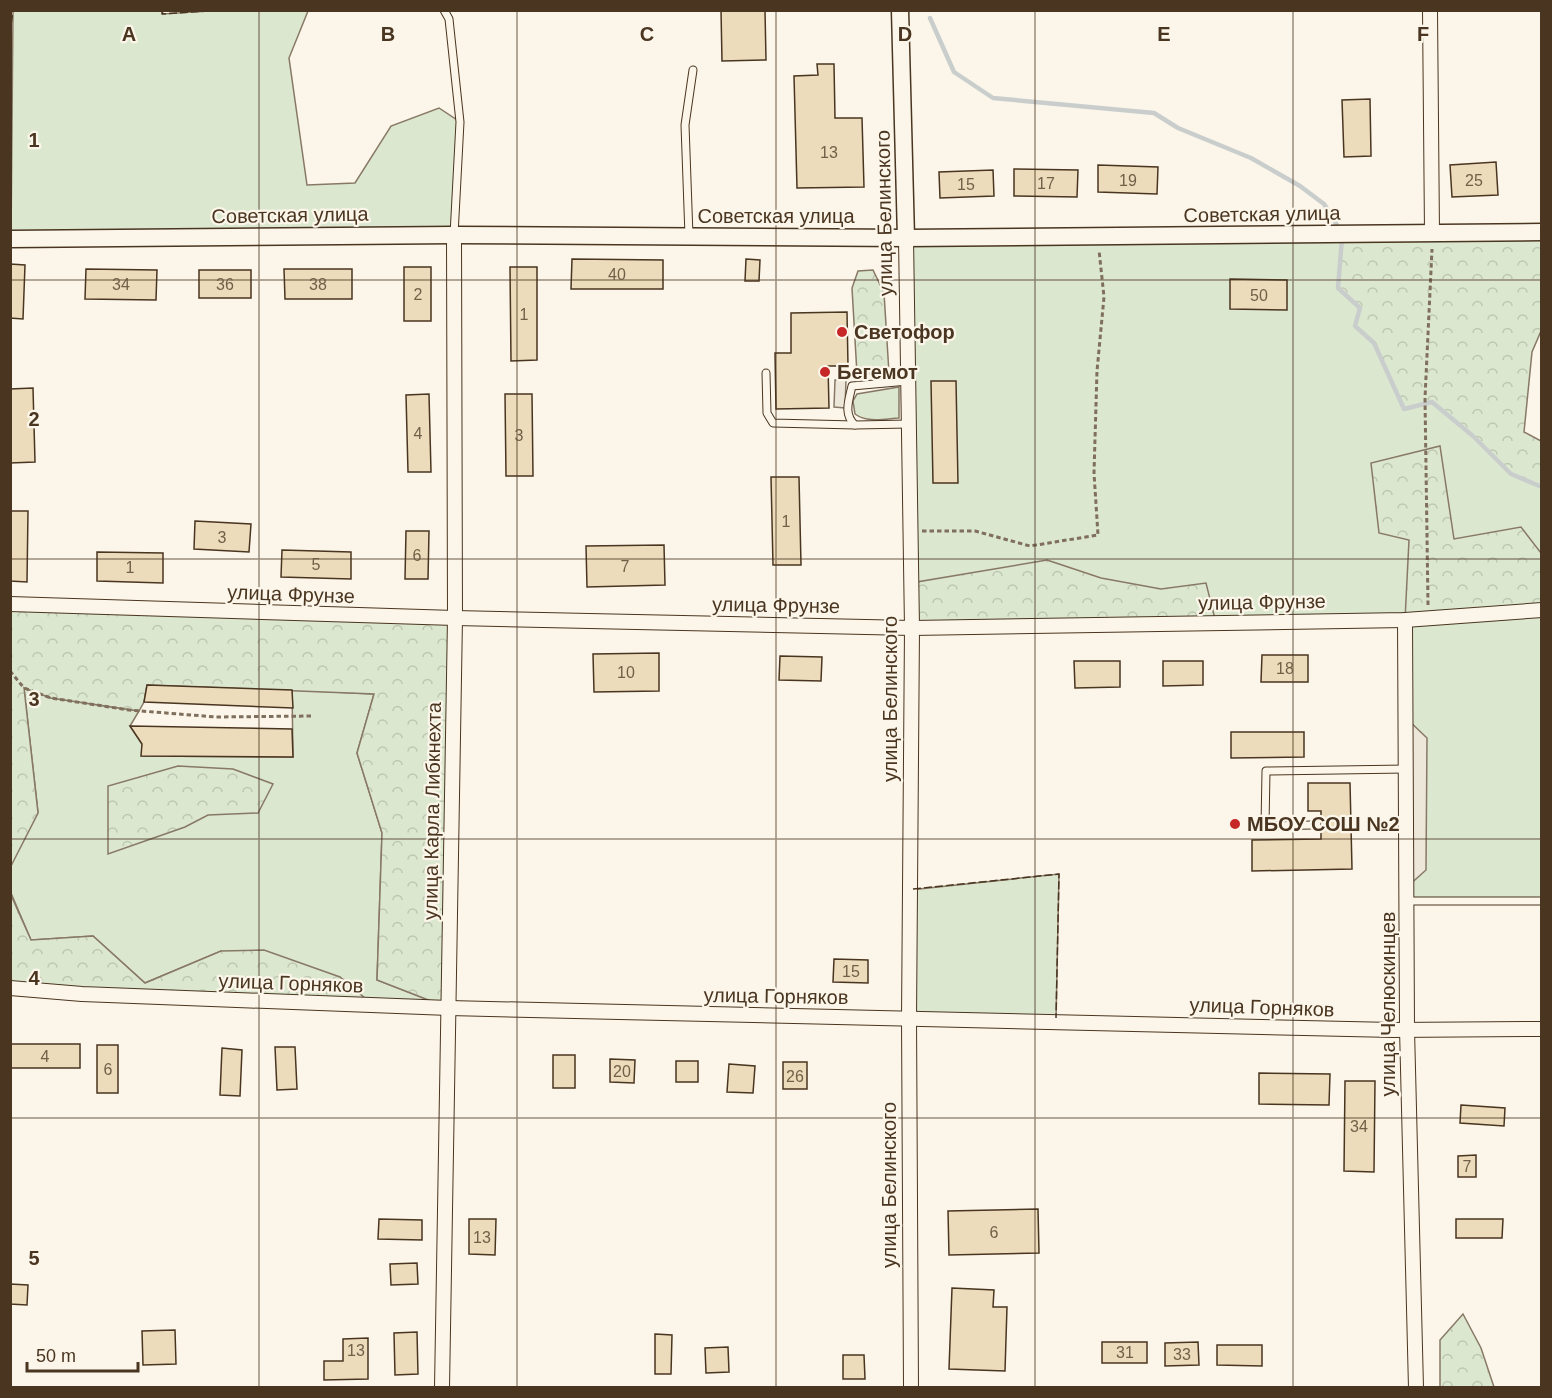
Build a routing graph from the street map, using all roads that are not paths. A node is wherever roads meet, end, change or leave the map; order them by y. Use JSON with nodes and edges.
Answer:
{"nodes":[{"id":1,"x":444,"y":10,"type":"edge"},
{"id":2,"x":900,"y":10,"type":"edge"},
{"id":3,"x":1430,"y":10,"type":"edge"},
{"id":4,"x":693,"y":70,"type":"dead end"},
{"id":5,"x":1542,"y":232,"type":"edge"},
{"id":6,"x":1432,"y":233,"type":"junction"},
{"id":7,"x":454,"y":235,"type":"junction"},
{"id":8,"x":689,"y":236,"type":"junction"},
{"id":9,"x":906,"y":238,"type":"junction"},
{"id":10,"x":10,"y":239,"type":"edge"},
{"id":11,"x":766,"y":373,"type":"dead end"},
{"id":12,"x":908,"y":381,"type":"junction"},
{"id":13,"x":909,"y":424,"type":"junction"},
{"id":14,"x":855,"y":425,"type":"junction"},
{"id":15,"x":10,"y":604,"type":"edge"},
{"id":16,"x":1542,"y":610,"type":"edge"},
{"id":17,"x":454,"y":618,"type":"junction"},
{"id":18,"x":1405,"y":620,"type":"junction"},
{"id":19,"x":912,"y":628,"type":"junction"},
{"id":20,"x":1406,"y":769,"type":"junction"},
{"id":21,"x":1311,"y":825,"type":"dead end"},
{"id":22,"x":1407,"y":901,"type":"junction"},
{"id":23,"x":1542,"y":901,"type":"edge"},
{"id":24,"x":10,"y":988,"type":"edge"},
{"id":25,"x":449,"y":1008,"type":"junction"},
{"id":26,"x":909,"y":1018,"type":"junction"},
{"id":27,"x":1407,"y":1029,"type":"junction"},
{"id":28,"x":1542,"y":1029,"type":"edge"},
{"id":29,"x":442,"y":1388,"type":"edge"},
{"id":30,"x":911,"y":1388,"type":"edge"},
{"id":31,"x":1416,"y":1388,"type":"edge"}],
"edges":[{"from":1,"to":7,"type":"lane"},
{"from":2,"to":9,"type":"street","name":"улица Белинского"},
{"from":3,"to":6,"type":"street"},
{"from":4,"to":8,"type":"lane"},
{"from":5,"to":6,"type":"street","name":"Советская улица"},
{"from":6,"to":9,"type":"street","name":"Советская улица"},
{"from":7,"to":8,"type":"street","name":"Советская улица"},
{"from":7,"to":10,"type":"street","name":"Советская улица"},
{"from":7,"to":17,"type":"street","name":"улица Карла Либкнехта"},
{"from":8,"to":9,"type":"street","name":"Советская улица"},
{"from":9,"to":12,"type":"street","name":"улица Белинского"},
{"from":11,"to":14,"type":"lane"},
{"from":12,"to":13,"type":"street","name":"улица Белинского"},
{"from":12,"to":14,"type":"lane"},
{"from":13,"to":14,"type":"lane"},
{"from":13,"to":19,"type":"street","name":"улица Белинского"},
{"from":15,"to":17,"type":"street","name":"улица Фрунзе"},
{"from":16,"to":18,"type":"street","name":"улица Фрунзе"},
{"from":17,"to":19,"type":"street","name":"улица Фрунзе"},
{"from":17,"to":25,"type":"street","name":"улица Карла Либкнехта"},
{"from":18,"to":19,"type":"street","name":"улица Фрунзе"},
{"from":18,"to":20,"type":"street","name":"улица Челюскинцев"},
{"from":19,"to":26,"type":"street","name":"улица Белинского"},
{"from":20,"to":21,"type":"lane"},
{"from":20,"to":22,"type":"street","name":"улица Челюскинцев"},
{"from":22,"to":23,"type":"lane"},
{"from":22,"to":27,"type":"street","name":"улица Челюскинцев"},
{"from":24,"to":25,"type":"street","name":"улица Горняков"},
{"from":25,"to":26,"type":"street","name":"улица Горняков"},
{"from":25,"to":29,"type":"street","name":"улица Карла Либкнехта"},
{"from":26,"to":27,"type":"street","name":"улица Горняков"},
{"from":26,"to":30,"type":"street","name":"улица Белинского"},
{"from":27,"to":28,"type":"street","name":"улица Горняков"},
{"from":27,"to":31,"type":"street","name":"улица Челюскинцев"}]}
